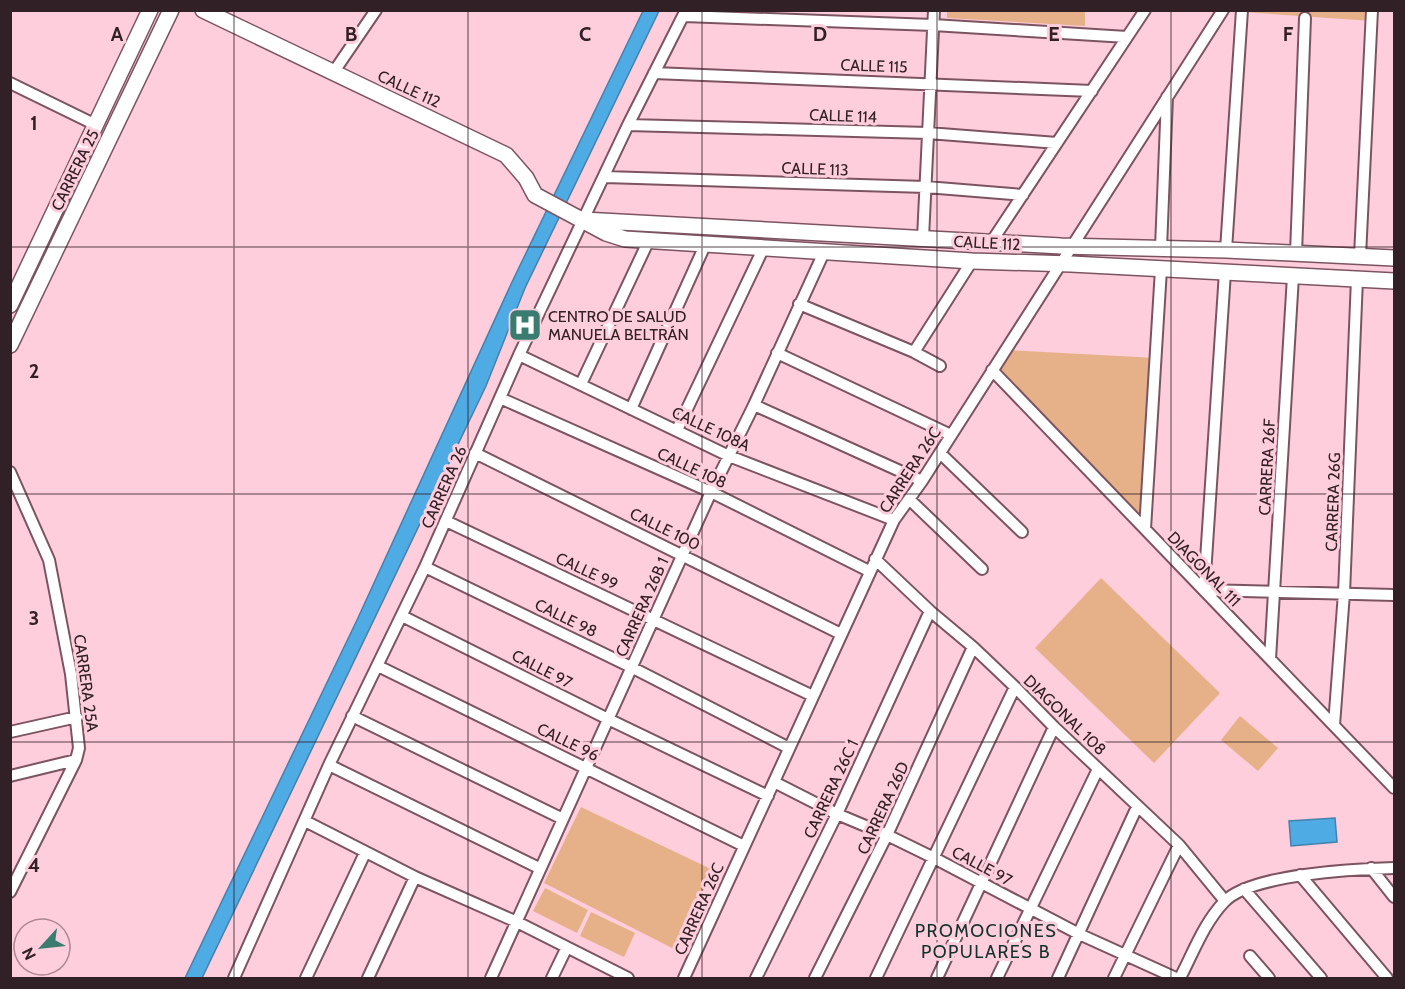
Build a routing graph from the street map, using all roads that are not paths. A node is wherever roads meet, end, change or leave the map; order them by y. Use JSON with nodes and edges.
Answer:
{"nodes":[{"id":1,"x":134,"y":10,"type":"edge"},
{"id":2,"x":150,"y":10,"type":"edge"},
{"id":3,"x":171,"y":10,"type":"edge"},
{"id":4,"x":203,"y":10,"type":"edge"},
{"id":5,"x":376,"y":10,"type":"edge"},
{"id":6,"x":934,"y":10,"type":"edge"},
{"id":7,"x":1145,"y":10,"type":"edge"},
{"id":8,"x":1222,"y":10,"type":"edge"},
{"id":9,"x":1242,"y":10,"type":"edge"},
{"id":10,"x":1372,"y":10,"type":"edge"},
{"id":11,"x":685,"y":13,"type":"edge"},
{"id":12,"x":1305,"y":18,"type":"dead end"},
{"id":13,"x":933,"y":25,"type":"junction"},
{"id":14,"x":140,"y":32,"type":"junction"},
{"id":15,"x":1127,"y":37,"type":"junction"},
{"id":16,"x":654,"y":72,"type":"junction"},
{"id":17,"x":333,"y":73,"type":"junction"},
{"id":18,"x":10,"y":83,"type":"edge"},
{"id":19,"x":931,"y":83,"type":"junction"},
{"id":20,"x":1092,"y":91,"type":"junction"},
{"id":21,"x":1167,"y":97,"type":"junction"},
{"id":22,"x":628,"y":124,"type":"junction"},
{"id":23,"x":96,"y":125,"type":"junction"},
{"id":24,"x":928,"y":134,"type":"junction"},
{"id":25,"x":1058,"y":143,"type":"junction"},
{"id":26,"x":605,"y":177,"type":"junction"},
{"id":27,"x":926,"y":187,"type":"junction"},
{"id":28,"x":1023,"y":195,"type":"junction"},
{"id":29,"x":579,"y":218,"type":"junction"},
{"id":30,"x":923,"y":238,"type":"junction"},
{"id":31,"x":992,"y":241,"type":"junction"},
{"id":32,"x":648,"y":242,"type":"junction"},
{"id":33,"x":706,"y":243,"type":"junction"},
{"id":34,"x":764,"y":247,"type":"junction"},
{"id":35,"x":1072,"y":247,"type":"junction"},
{"id":36,"x":1161,"y":248,"type":"junction"},
{"id":37,"x":825,"y":250,"type":"junction"},
{"id":38,"x":1226,"y":250,"type":"junction"},
{"id":39,"x":1296,"y":253,"type":"junction"},
{"id":40,"x":1360,"y":256,"type":"junction"},
{"id":41,"x":1395,"y":258,"type":"edge"},
{"id":42,"x":972,"y":261,"type":"junction"},
{"id":43,"x":1060,"y":264,"type":"junction"},
{"id":44,"x":1161,"y":269,"type":"junction"},
{"id":45,"x":1225,"y":272,"type":"junction"},
{"id":46,"x":1293,"y":276,"type":"junction"},
{"id":47,"x":1357,"y":279,"type":"junction"},
{"id":48,"x":1395,"y":281,"type":"edge"},
{"id":49,"x":799,"y":304,"type":"junction"},
{"id":50,"x":10,"y":305,"type":"edge"},
{"id":51,"x":10,"y":345,"type":"edge"},
{"id":52,"x":914,"y":352,"type":"junction"},
{"id":53,"x":777,"y":353,"type":"junction"},
{"id":54,"x":519,"y":355,"type":"junction"},
{"id":55,"x":940,"y":366,"type":"dead end"},
{"id":56,"x":992,"y":370,"type":"junction"},
{"id":57,"x":581,"y":384,"type":"junction"},
{"id":58,"x":500,"y":398,"type":"junction"},
{"id":59,"x":754,"y":405,"type":"junction"},
{"id":60,"x":631,"y":409,"type":"junction"},
{"id":61,"x":677,"y":430,"type":"junction"},
{"id":62,"x":951,"y":435,"type":"junction"},
{"id":63,"x":475,"y":453,"type":"junction"},
{"id":64,"x":940,"y":453,"type":"junction"},
{"id":65,"x":729,"y":456,"type":"junction"},
{"id":66,"x":10,"y":472,"type":"edge"},
{"id":67,"x":922,"y":481,"type":"junction"},
{"id":68,"x":711,"y":492,"type":"junction"},
{"id":69,"x":909,"y":499,"type":"junction"},
{"id":70,"x":894,"y":520,"type":"junction"},
{"id":71,"x":446,"y":521,"type":"junction"},
{"id":72,"x":1145,"y":529,"type":"junction"},
{"id":73,"x":1022,"y":532,"type":"dead end"},
{"id":74,"x":682,"y":555,"type":"junction"},
{"id":75,"x":875,"y":559,"type":"junction"},
{"id":76,"x":425,"y":567,"type":"junction"},
{"id":77,"x":981,"y":569,"type":"dead end"},
{"id":78,"x":870,"y":571,"type":"junction"},
{"id":79,"x":1204,"y":590,"type":"junction"},
{"id":80,"x":1275,"y":591,"type":"junction"},
{"id":81,"x":1344,"y":593,"type":"junction"},
{"id":82,"x":1395,"y":595,"type":"edge"},
{"id":83,"x":930,"y":611,"type":"junction"},
{"id":84,"x":402,"y":616,"type":"junction"},
{"id":85,"x":654,"y":619,"type":"junction"},
{"id":86,"x":841,"y":634,"type":"junction"},
{"id":87,"x":973,"y":647,"type":"junction"},
{"id":88,"x":1270,"y":659,"type":"junction"},
{"id":89,"x":378,"y":666,"type":"junction"},
{"id":90,"x":632,"y":667,"type":"junction"},
{"id":91,"x":1015,"y":687,"type":"junction"},
{"id":92,"x":813,"y":696,"type":"junction"},
{"id":93,"x":352,"y":716,"type":"junction"},
{"id":94,"x":77,"y":717,"type":"junction"},
{"id":95,"x":608,"y":719,"type":"junction"},
{"id":96,"x":1334,"y":725,"type":"junction"},
{"id":97,"x":1054,"y":727,"type":"junction"},
{"id":98,"x":10,"y":732,"type":"edge"},
{"id":99,"x":789,"y":748,"type":"junction"},
{"id":100,"x":76,"y":760,"type":"junction"},
{"id":101,"x":329,"y":765,"type":"junction"},
{"id":102,"x":585,"y":767,"type":"junction"},
{"id":103,"x":1098,"y":769,"type":"junction"},
{"id":104,"x":10,"y":776,"type":"edge"},
{"id":105,"x":774,"y":782,"type":"junction"},
{"id":106,"x":1395,"y":788,"type":"edge"},
{"id":107,"x":768,"y":796,"type":"junction"},
{"id":108,"x":1137,"y":807,"type":"junction"},
{"id":109,"x":837,"y":814,"type":"junction"},
{"id":110,"x":563,"y":819,"type":"junction"},
{"id":111,"x":305,"y":821,"type":"junction"},
{"id":112,"x":887,"y":835,"type":"junction"},
{"id":113,"x":1179,"y":845,"type":"junction"},
{"id":114,"x":744,"y":846,"type":"junction"},
{"id":115,"x":365,"y":853,"type":"junction"},
{"id":116,"x":934,"y":858,"type":"junction"},
{"id":117,"x":539,"y":868,"type":"junction"},
{"id":118,"x":1371,"y":868,"type":"junction"},
{"id":119,"x":1395,"y":868,"type":"edge"},
{"id":120,"x":1300,"y":875,"type":"junction"},
{"id":121,"x":415,"y":877,"type":"junction"},
{"id":122,"x":982,"y":884,"type":"junction"},
{"id":123,"x":1244,"y":889,"type":"junction"},
{"id":124,"x":10,"y":892,"type":"edge"},
{"id":125,"x":1395,"y":897,"type":"edge"},
{"id":126,"x":1225,"y":901,"type":"junction"},
{"id":127,"x":1031,"y":909,"type":"junction"},
{"id":128,"x":517,"y":922,"type":"junction"},
{"id":129,"x":1079,"y":934,"type":"junction"},
{"id":130,"x":566,"y":949,"type":"junction"},
{"id":131,"x":1125,"y":955,"type":"junction"},
{"id":132,"x":1250,"y":956,"type":"dead end"},
{"id":133,"x":616,"y":976,"type":"edge"},
{"id":134,"x":234,"y":978,"type":"edge"},
{"id":135,"x":306,"y":978,"type":"edge"},
{"id":136,"x":368,"y":978,"type":"edge"},
{"id":137,"x":491,"y":978,"type":"edge"},
{"id":138,"x":552,"y":978,"type":"edge"},
{"id":139,"x":628,"y":978,"type":"edge"},
{"id":140,"x":687,"y":978,"type":"edge"},
{"id":141,"x":756,"y":978,"type":"edge"},
{"id":142,"x":815,"y":978,"type":"edge"},
{"id":143,"x":876,"y":978,"type":"edge"},
{"id":144,"x":937,"y":978,"type":"edge"},
{"id":145,"x":997,"y":978,"type":"edge"},
{"id":146,"x":1058,"y":978,"type":"edge"},
{"id":147,"x":1114,"y":978,"type":"edge"},
{"id":148,"x":1178,"y":978,"type":"edge"},
{"id":149,"x":1269,"y":978,"type":"edge"},
{"id":150,"x":1321,"y":978,"type":"edge"},
{"id":151,"x":1386,"y":978,"type":"edge"}],
"edges":[{"from":1,"to":14,"type":"street"},
{"from":2,"to":14,"type":"street","name":"CARRERA 25"},
{"from":3,"to":51,"type":"street","name":"CARRERA 25"},
{"from":4,"to":17,"type":"street","name":"CALLE 112"},
{"from":5,"to":17,"type":"street"},
{"from":6,"to":13,"type":"street"},
{"from":7,"to":15,"type":"street"},
{"from":8,"to":21,"type":"street","name":"CARRERA 26C"},
{"from":9,"to":38,"type":"street"},
{"from":10,"to":40,"type":"street"},
{"from":11,"to":13,"type":"street"},
{"from":11,"to":16,"type":"street","name":"CARRERA 26"},
{"from":12,"to":39,"type":"street"},
{"from":13,"to":15,"type":"street"},
{"from":13,"to":19,"type":"street"},
{"from":14,"to":23,"type":"street","name":"CARRERA 25"},
{"from":15,"to":20,"type":"street"},
{"from":16,"to":19,"type":"street","name":"CALLE 115"},
{"from":16,"to":22,"type":"street","name":"CARRERA 26"},
{"from":17,"to":29,"type":"street","name":"CALLE 112"},
{"from":18,"to":23,"type":"street"},
{"from":19,"to":20,"type":"street","name":"CALLE 115"},
{"from":19,"to":24,"type":"street"},
{"from":20,"to":25,"type":"street"},
{"from":21,"to":35,"type":"street","name":"CARRERA 26C"},
{"from":21,"to":36,"type":"street"},
{"from":22,"to":24,"type":"street","name":"CALLE 114"},
{"from":22,"to":26,"type":"street","name":"CARRERA 26"},
{"from":23,"to":50,"type":"street","name":"CARRERA 25"},
{"from":24,"to":25,"type":"street","name":"CALLE 114"},
{"from":24,"to":27,"type":"street"},
{"from":25,"to":28,"type":"street"},
{"from":26,"to":27,"type":"street","name":"CALLE 113"},
{"from":26,"to":29,"type":"street","name":"CARRERA 26"},
{"from":27,"to":28,"type":"street","name":"CALLE 113"},
{"from":27,"to":30,"type":"street"},
{"from":28,"to":31,"type":"street"},
{"from":29,"to":30,"type":"street","name":"CALLE 112"},
{"from":29,"to":32,"type":"street","name":"CALLE 112"},
{"from":29,"to":54,"type":"street","name":"CARRERA 26"},
{"from":30,"to":31,"type":"street","name":"CALLE 112"},
{"from":31,"to":35,"type":"street","name":"CALLE 112"},
{"from":32,"to":33,"type":"street","name":"CALLE 112"},
{"from":32,"to":57,"type":"street"},
{"from":33,"to":34,"type":"street","name":"CALLE 112"},
{"from":33,"to":60,"type":"street"},
{"from":34,"to":37,"type":"street","name":"CALLE 112"},
{"from":34,"to":61,"type":"street"},
{"from":35,"to":36,"type":"street","name":"CALLE 112"},
{"from":35,"to":43,"type":"street","name":"CARRERA 26C"},
{"from":36,"to":38,"type":"street","name":"CALLE 112"},
{"from":37,"to":42,"type":"street","name":"CALLE 112"},
{"from":37,"to":49,"type":"street","name":"CARRERA 26B 1"},
{"from":38,"to":39,"type":"street","name":"CALLE 112"},
{"from":39,"to":40,"type":"street","name":"CALLE 112"},
{"from":40,"to":41,"type":"street","name":"CALLE 112"},
{"from":42,"to":43,"type":"street","name":"CALLE 112"},
{"from":42,"to":52,"type":"street"},
{"from":43,"to":44,"type":"street","name":"CALLE 112"},
{"from":43,"to":56,"type":"street","name":"CARRERA 26C"},
{"from":44,"to":45,"type":"street","name":"CALLE 112"},
{"from":44,"to":72,"type":"street"},
{"from":45,"to":46,"type":"street","name":"CALLE 112"},
{"from":45,"to":79,"type":"street"},
{"from":46,"to":47,"type":"street","name":"CALLE 112"},
{"from":46,"to":80,"type":"street","name":"CARRERA 26F"},
{"from":47,"to":48,"type":"street","name":"CALLE 112"},
{"from":47,"to":81,"type":"street","name":"CARRERA 26G"},
{"from":49,"to":52,"type":"street"},
{"from":49,"to":53,"type":"street","name":"CARRERA 26B 1"},
{"from":52,"to":55,"type":"street"},
{"from":53,"to":59,"type":"street","name":"CARRERA 26B 1"},
{"from":53,"to":62,"type":"street"},
{"from":54,"to":57,"type":"street","name":"CALLE 108A"},
{"from":54,"to":58,"type":"street","name":"CARRERA 26"},
{"from":56,"to":62,"type":"street","name":"CARRERA 26C"},
{"from":56,"to":72,"type":"street","name":"DIAGONAL 111"},
{"from":57,"to":60,"type":"street","name":"CALLE 108A"},
{"from":58,"to":63,"type":"street","name":"CARRERA 26"},
{"from":58,"to":68,"type":"street","name":"CALLE 108"},
{"from":59,"to":65,"type":"street","name":"CARRERA 26B 1"},
{"from":59,"to":67,"type":"street"},
{"from":60,"to":61,"type":"street","name":"CALLE 108A"},
{"from":61,"to":65,"type":"street","name":"CALLE 108A"},
{"from":62,"to":64,"type":"street","name":"CARRERA 26C"},
{"from":63,"to":71,"type":"street","name":"CARRERA 26"},
{"from":63,"to":74,"type":"street","name":"CALLE 100"},
{"from":64,"to":67,"type":"street","name":"CARRERA 26C"},
{"from":64,"to":73,"type":"street"},
{"from":65,"to":68,"type":"street","name":"CARRERA 26B 1"},
{"from":65,"to":70,"type":"street","name":"CALLE 108A"},
{"from":66,"to":94,"type":"street","name":"CARRERA 25A"},
{"from":67,"to":69,"type":"street","name":"CARRERA 26C"},
{"from":68,"to":74,"type":"street","name":"CARRERA 26B 1"},
{"from":68,"to":78,"type":"street","name":"CALLE 108"},
{"from":69,"to":70,"type":"street","name":"CARRERA 26C"},
{"from":69,"to":77,"type":"street"},
{"from":70,"to":75,"type":"street","name":"CARRERA 26C"},
{"from":71,"to":76,"type":"street","name":"CARRERA 26"},
{"from":71,"to":85,"type":"street","name":"CALLE 99"},
{"from":72,"to":79,"type":"street","name":"DIAGONAL 111"},
{"from":74,"to":85,"type":"street","name":"CARRERA 26B 1"},
{"from":74,"to":86,"type":"street","name":"CALLE 100"},
{"from":75,"to":78,"type":"street","name":"CARRERA 26C"},
{"from":75,"to":83,"type":"street","name":"DIAGONAL 108"},
{"from":76,"to":84,"type":"street","name":"CARRERA 26"},
{"from":76,"to":90,"type":"street","name":"CALLE 98"},
{"from":78,"to":86,"type":"street","name":"CARRERA 26C"},
{"from":79,"to":80,"type":"street"},
{"from":79,"to":88,"type":"street","name":"DIAGONAL 111"},
{"from":80,"to":81,"type":"street"},
{"from":80,"to":88,"type":"street","name":"CARRERA 26F"},
{"from":81,"to":82,"type":"street"},
{"from":81,"to":96,"type":"street","name":"CARRERA 26G"},
{"from":83,"to":87,"type":"street","name":"DIAGONAL 108"},
{"from":83,"to":109,"type":"street","name":"CARRERA 26C 1"},
{"from":84,"to":89,"type":"street","name":"CARRERA 26"},
{"from":84,"to":95,"type":"street","name":"CALLE 97"},
{"from":85,"to":90,"type":"street","name":"CARRERA 26B 1"},
{"from":85,"to":92,"type":"street","name":"CALLE 99"},
{"from":86,"to":92,"type":"street","name":"CARRERA 26C"},
{"from":87,"to":91,"type":"street","name":"DIAGONAL 108"},
{"from":87,"to":112,"type":"street","name":"CARRERA 26D"},
{"from":88,"to":96,"type":"street","name":"DIAGONAL 111"},
{"from":89,"to":93,"type":"street","name":"CARRERA 26"},
{"from":89,"to":102,"type":"street","name":"CALLE 96"},
{"from":90,"to":95,"type":"street","name":"CARRERA 26B 1"},
{"from":90,"to":99,"type":"street","name":"CALLE 98"},
{"from":91,"to":97,"type":"street","name":"DIAGONAL 108"},
{"from":91,"to":116,"type":"street"},
{"from":92,"to":99,"type":"street","name":"CARRERA 26C"},
{"from":93,"to":101,"type":"street","name":"CARRERA 26"},
{"from":93,"to":110,"type":"street"},
{"from":94,"to":98,"type":"street"},
{"from":94,"to":100,"type":"street","name":"CARRERA 25A"},
{"from":95,"to":102,"type":"street","name":"CARRERA 26B 1"},
{"from":95,"to":107,"type":"street","name":"CALLE 97"},
{"from":96,"to":106,"type":"street","name":"DIAGONAL 111"},
{"from":97,"to":103,"type":"street","name":"DIAGONAL 108"},
{"from":97,"to":122,"type":"street"},
{"from":99,"to":105,"type":"street","name":"CARRERA 26C"},
{"from":100,"to":104,"type":"street"},
{"from":100,"to":124,"type":"street","name":"CARRERA 25A"},
{"from":101,"to":111,"type":"street","name":"CARRERA 26"},
{"from":101,"to":117,"type":"street"},
{"from":102,"to":110,"type":"street","name":"CARRERA 26B 1"},
{"from":102,"to":114,"type":"street","name":"CALLE 96"},
{"from":103,"to":108,"type":"street","name":"DIAGONAL 108"},
{"from":103,"to":127,"type":"street"},
{"from":105,"to":107,"type":"street","name":"CARRERA 26C"},
{"from":105,"to":109,"type":"street","name":"CALLE 97"},
{"from":107,"to":114,"type":"street","name":"CARRERA 26C"},
{"from":108,"to":113,"type":"street","name":"DIAGONAL 108"},
{"from":108,"to":129,"type":"street"},
{"from":109,"to":112,"type":"street","name":"CALLE 97"},
{"from":109,"to":141,"type":"street","name":"CARRERA 26C 1"},
{"from":110,"to":117,"type":"street","name":"CARRERA 26B 1"},
{"from":111,"to":115,"type":"street"},
{"from":111,"to":134,"type":"street","name":"CARRERA 26"},
{"from":112,"to":116,"type":"street","name":"CALLE 97"},
{"from":112,"to":142,"type":"street","name":"CARRERA 26D"},
{"from":113,"to":126,"type":"street","name":"DIAGONAL 108"},
{"from":113,"to":131,"type":"street"},
{"from":114,"to":140,"type":"street","name":"CARRERA 26C"},
{"from":115,"to":121,"type":"street"},
{"from":115,"to":135,"type":"street"},
{"from":116,"to":122,"type":"street","name":"CALLE 97"},
{"from":116,"to":143,"type":"street"},
{"from":117,"to":128,"type":"street","name":"CARRERA 26B 1"},
{"from":118,"to":119,"type":"street"},
{"from":118,"to":120,"type":"street"},
{"from":118,"to":125,"type":"street"},
{"from":120,"to":123,"type":"street"},
{"from":120,"to":151,"type":"street"},
{"from":121,"to":128,"type":"street"},
{"from":121,"to":136,"type":"street"},
{"from":122,"to":127,"type":"street","name":"CALLE 97"},
{"from":122,"to":144,"type":"street"},
{"from":123,"to":126,"type":"street"},
{"from":123,"to":150,"type":"street"},
{"from":126,"to":148,"type":"street"},
{"from":127,"to":129,"type":"street","name":"CALLE 97"},
{"from":127,"to":145,"type":"street"},
{"from":128,"to":130,"type":"street"},
{"from":128,"to":137,"type":"street","name":"CARRERA 26B 1"},
{"from":129,"to":131,"type":"street","name":"CALLE 97"},
{"from":129,"to":146,"type":"street"},
{"from":130,"to":133,"type":"street"},
{"from":130,"to":138,"type":"street"},
{"from":131,"to":147,"type":"street"},
{"from":131,"to":148,"type":"street","name":"CALLE 97"},
{"from":132,"to":149,"type":"street"},
{"from":133,"to":139,"type":"street"}]}
